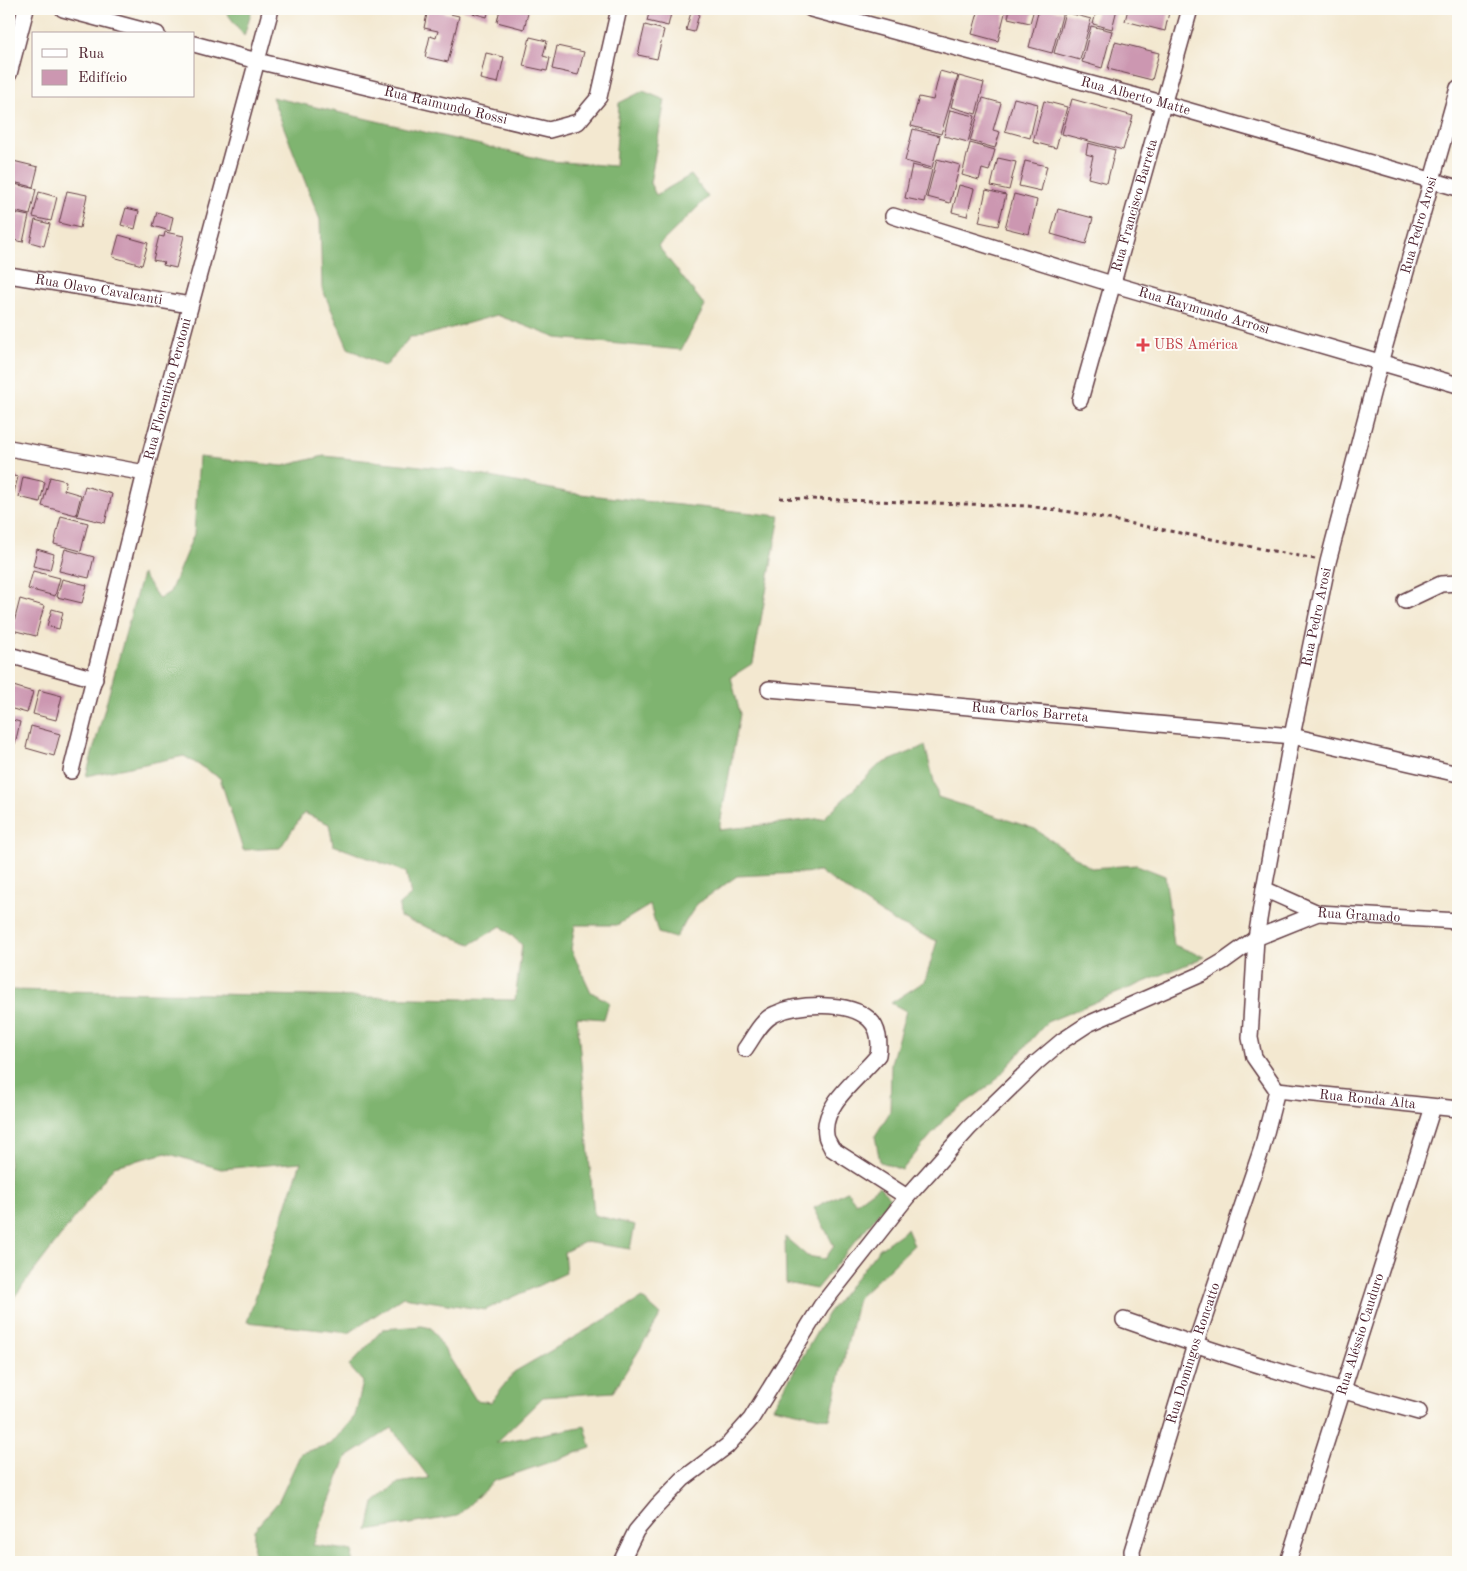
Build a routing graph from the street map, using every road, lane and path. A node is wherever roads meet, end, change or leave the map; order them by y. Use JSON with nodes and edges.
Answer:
{"nodes":[{"id":1,"x":26,"y":9,"type":"edge"},
{"id":2,"x":63,"y":9,"type":"edge"},
{"id":3,"x":271,"y":9,"type":"edge"},
{"id":4,"x":619,"y":9,"type":"edge"},
{"id":5,"x":811,"y":9,"type":"edge"},
{"id":6,"x":1190,"y":9,"type":"edge"},
{"id":7,"x":149,"y":32,"type":"edge"},
{"id":8,"x":195,"y":44,"type":"edge"},
{"id":9,"x":258,"y":61,"type":"junction"},
{"id":10,"x":9,"y":74,"type":"edge"},
{"id":11,"x":1458,"y":88,"type":"edge"},
{"id":12,"x":1162,"y":103,"type":"junction"},
{"id":13,"x":1432,"y":180,"type":"junction"},
{"id":14,"x":1458,"y":188,"type":"edge"},
{"id":15,"x":893,"y":216,"type":"dead end"},
{"id":16,"x":9,"y":275,"type":"edge"},
{"id":17,"x":1112,"y":284,"type":"junction"},
{"id":18,"x":190,"y":305,"type":"junction"},
{"id":19,"x":1380,"y":363,"type":"junction"},
{"id":20,"x":1458,"y":385,"type":"edge"},
{"id":21,"x":1080,"y":400,"type":"dead end"},
{"id":22,"x":9,"y":448,"type":"edge"},
{"id":23,"x":145,"y":473,"type":"junction"},
{"id":24,"x":780,"y":498,"type":"dead end"},
{"id":25,"x":1328,"y":562,"type":"junction"},
{"id":26,"x":1458,"y":583,"type":"edge"},
{"id":27,"x":1405,"y":601,"type":"dead end"},
{"id":28,"x":9,"y":655,"type":"edge"},
{"id":29,"x":95,"y":679,"type":"junction"},
{"id":30,"x":770,"y":689,"type":"dead end"},
{"id":31,"x":1292,"y":736,"type":"junction"},
{"id":32,"x":71,"y":771,"type":"dead end"},
{"id":33,"x":1458,"y":774,"type":"edge"},
{"id":34,"x":1264,"y":889,"type":"junction"},
{"id":35,"x":1318,"y":913,"type":"junction"},
{"id":36,"x":1458,"y":921,"type":"edge"},
{"id":37,"x":1256,"y":938,"type":"junction"},
{"id":38,"x":745,"y":1049,"type":"dead end"},
{"id":39,"x":1277,"y":1090,"type":"junction"},
{"id":40,"x":1433,"y":1107,"type":"junction"},
{"id":41,"x":1458,"y":1109,"type":"edge"},
{"id":42,"x":907,"y":1196,"type":"junction"},
{"id":43,"x":1124,"y":1320,"type":"dead end"},
{"id":44,"x":1195,"y":1345,"type":"junction"},
{"id":45,"x":1343,"y":1392,"type":"junction"},
{"id":46,"x":1419,"y":1412,"type":"dead end"},
{"id":47,"x":621,"y":1562,"type":"edge"},
{"id":48,"x":1133,"y":1562,"type":"edge"},
{"id":49,"x":1288,"y":1562,"type":"edge"}],
"edges":[{"from":1,"to":10,"type":"street"},
{"from":2,"to":7,"type":"street"},
{"from":3,"to":9,"type":"street","name":"Rua Florentino Perotoni"},
{"from":4,"to":9,"type":"street","name":"Rua Raimundo Rossi"},
{"from":5,"to":12,"type":"street","name":"Rua Alberto Matte"},
{"from":6,"to":12,"type":"street","name":"Rua Francisco Barreta"},
{"from":8,"to":9,"type":"street","name":"Rua Raimundo Rossi"},
{"from":9,"to":18,"type":"street","name":"Rua Florentino Perotoni"},
{"from":11,"to":13,"type":"street","name":"Rua Pedro Arosi"},
{"from":12,"to":13,"type":"street","name":"Rua Alberto Matte"},
{"from":12,"to":17,"type":"street","name":"Rua Francisco Barreta"},
{"from":13,"to":14,"type":"street","name":"Rua Alberto Matte"},
{"from":13,"to":19,"type":"street","name":"Rua Pedro Arosi"},
{"from":15,"to":17,"type":"street","name":"Rua Raymundo Arrosi"},
{"from":16,"to":18,"type":"street","name":"Rua Olavo Cavalcanti"},
{"from":17,"to":19,"type":"street","name":"Rua Raymundo Arrosi"},
{"from":17,"to":21,"type":"street","name":"Rua Francisco Barreta"},
{"from":18,"to":23,"type":"street","name":"Rua Florentino Perotoni"},
{"from":19,"to":20,"type":"street","name":"Rua Raymundo Arrosi"},
{"from":19,"to":25,"type":"street","name":"Rua Pedro Arosi"},
{"from":22,"to":23,"type":"street"},
{"from":23,"to":29,"type":"street","name":"Rua Florentino Perotoni"},
{"from":24,"to":25,"type":"path"},
{"from":25,"to":31,"type":"street","name":"Rua Pedro Arosi"},
{"from":26,"to":27,"type":"street"},
{"from":28,"to":29,"type":"street"},
{"from":29,"to":32,"type":"street","name":"Rua Florentino Perotoni"},
{"from":30,"to":31,"type":"street","name":"Rua Carlos Barreta"},
{"from":31,"to":33,"type":"street","name":"Rua Carlos Barreta"},
{"from":31,"to":34,"type":"street","name":"Rua Pedro Arosi"},
{"from":34,"to":35,"type":"street","name":"Rua Gramado"},
{"from":34,"to":37,"type":"street","name":"Rua Pedro Arosi"},
{"from":35,"to":36,"type":"street","name":"Rua Gramado"},
{"from":35,"to":37,"type":"street"},
{"from":37,"to":39,"type":"street","name":"Rua Pedro Arosi"},
{"from":37,"to":42,"type":"street"},
{"from":38,"to":42,"type":"street"},
{"from":39,"to":40,"type":"street","name":"Rua Ronda Alta"},
{"from":39,"to":44,"type":"street","name":"Rua Domingos Roncatto"},
{"from":40,"to":41,"type":"street","name":"Rua Ronda Alta"},
{"from":40,"to":45,"type":"street","name":"Rua Aléssio Cauduro"},
{"from":42,"to":47,"type":"street"},
{"from":43,"to":44,"type":"street"},
{"from":44,"to":45,"type":"street"},
{"from":44,"to":48,"type":"street","name":"Rua Domingos Roncatto"},
{"from":45,"to":46,"type":"street"},
{"from":45,"to":49,"type":"street","name":"Rua Aléssio Cauduro"}]}
